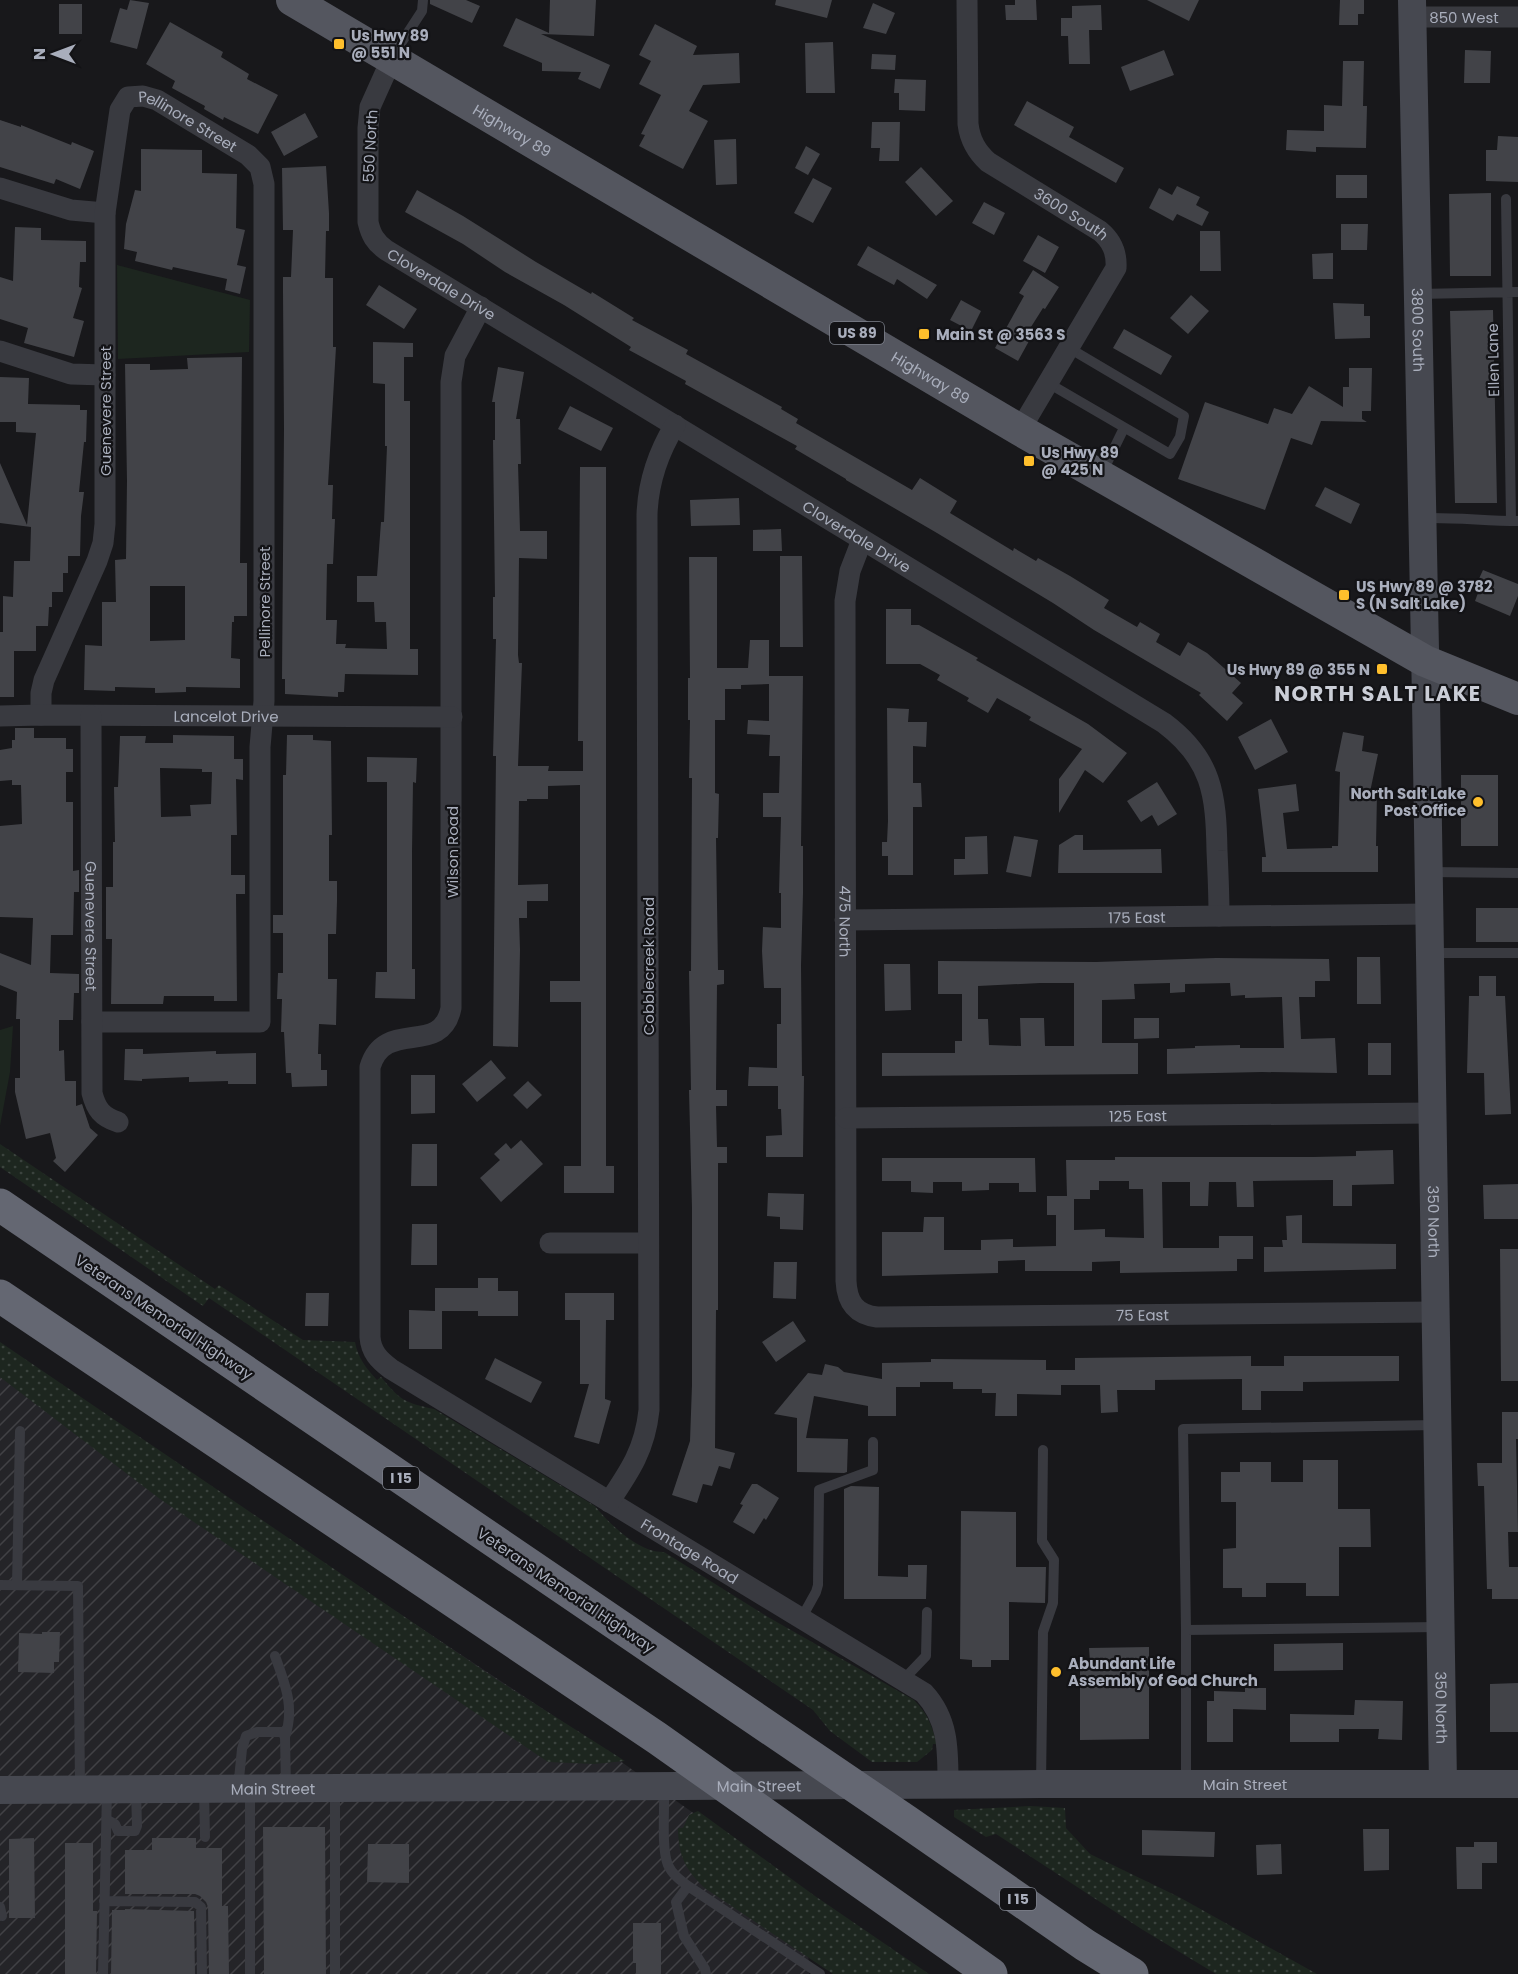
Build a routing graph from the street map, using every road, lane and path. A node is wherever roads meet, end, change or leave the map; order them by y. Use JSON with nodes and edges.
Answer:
{"nodes":[{"id":1,"x":292,"y":0,"type":"edge"},
{"id":2,"x":423,"y":0,"type":"edge"},
{"id":3,"x":967,"y":0,"type":"edge"},
{"id":4,"x":1412,"y":9,"type":"edge"},
{"id":5,"x":1518,"y":17,"type":"edge"},
{"id":6,"x":392,"y":58,"type":"junction"},
{"id":7,"x":128,"y":97,"type":"joint"},
{"id":8,"x":0,"y":188,"type":"edge"},
{"id":9,"x":1506,"y":199,"type":"dead end"},
{"id":10,"x":105,"y":213,"type":"junction"},
{"id":11,"x":372,"y":237,"type":"joint"},
{"id":12,"x":1513,"y":292,"type":"edge"},
{"id":13,"x":1417,"y":294,"type":"junction"},
{"id":14,"x":481,"y":308,"type":"junction"},
{"id":15,"x":1069,"y":348,"type":"junction"},
{"id":16,"x":0,"y":351,"type":"edge"},
{"id":17,"x":105,"y":375,"type":"junction"},
{"id":18,"x":1048,"y":383,"type":"junction"},
{"id":19,"x":675,"y":425,"type":"junction"},
{"id":20,"x":1124,"y":428,"type":"junction"},
{"id":21,"x":1020,"y":430,"type":"junction"},
{"id":22,"x":1101,"y":476,"type":"junction"},
{"id":23,"x":1421,"y":518,"type":"junction"},
{"id":24,"x":1514,"y":521,"type":"edge"},
{"id":25,"x":862,"y":540,"type":"junction"},
{"id":26,"x":1425,"y":660,"type":"junction"},
{"id":27,"x":1518,"y":699,"type":"edge"},
{"id":28,"x":41,"y":715,"type":"junction"},
{"id":29,"x":0,"y":716,"type":"edge"},
{"id":30,"x":91,"y":716,"type":"junction"},
{"id":31,"x":263,"y":716,"type":"junction"},
{"id":32,"x":452,"y":717,"type":"junction"},
{"id":33,"x":1429,"y":872,"type":"junction"},
{"id":34,"x":1518,"y":873,"type":"edge"},
{"id":35,"x":1429,"y":914,"type":"junction"},
{"id":36,"x":1219,"y":916,"type":"junction"},
{"id":37,"x":845,"y":920,"type":"junction"},
{"id":38,"x":1430,"y":953,"type":"junction"},
{"id":39,"x":1518,"y":953,"type":"edge"},
{"id":40,"x":92,"y":1022,"type":"junction"},
{"id":41,"x":1432,"y":1113,"type":"junction"},
{"id":42,"x":846,"y":1118,"type":"junction"},
{"id":43,"x":118,"y":1122,"type":"dead end"},
{"id":44,"x":0,"y":1205,"type":"edge"},
{"id":45,"x":550,"y":1243,"type":"dead end"},
{"id":46,"x":648,"y":1243,"type":"junction"},
{"id":47,"x":0,"y":1296,"type":"edge"},
{"id":48,"x":852,"y":1306,"type":"joint"},
{"id":49,"x":1435,"y":1312,"type":"junction"},
{"id":50,"x":374,"y":1352,"type":"joint"},
{"id":51,"x":1437,"y":1425,"type":"junction"},
{"id":52,"x":20,"y":1431,"type":"dead end"},
{"id":53,"x":873,"y":1442,"type":"dead end"},
{"id":54,"x":1043,"y":1450,"type":"dead end"},
{"id":55,"x":609,"y":1502,"type":"junction"},
{"id":56,"x":0,"y":1585,"type":"edge"},
{"id":57,"x":18,"y":1585,"type":"junction"},
{"id":58,"x":927,"y":1612,"type":"dead end"},
{"id":59,"x":801,"y":1619,"type":"junction"},
{"id":60,"x":1440,"y":1627,"type":"junction"},
{"id":61,"x":1186,"y":1630,"type":"junction"},
{"id":62,"x":275,"y":1656,"type":"dead end"},
{"id":63,"x":904,"y":1679,"type":"junction"},
{"id":64,"x":285,"y":1737,"type":"junction"},
{"id":65,"x":1041,"y":1784,"type":"junction"},
{"id":66,"x":1186,"y":1784,"type":"junction"},
{"id":67,"x":1443,"y":1784,"type":"junction"},
{"id":68,"x":1518,"y":1784,"type":"edge"},
{"id":69,"x":948,"y":1786,"type":"junction"},
{"id":70,"x":664,"y":1787,"type":"junction"},
{"id":71,"x":204,"y":1789,"type":"junction"},
{"id":72,"x":244,"y":1789,"type":"junction"},
{"id":73,"x":286,"y":1789,"type":"junction"},
{"id":74,"x":335,"y":1789,"type":"junction"},
{"id":75,"x":0,"y":1790,"type":"edge"},
{"id":76,"x":94,"y":1790,"type":"junction"},
{"id":77,"x":136,"y":1790,"type":"junction"},
{"id":78,"x":106,"y":1820,"type":"junction"},
{"id":79,"x":205,"y":1838,"type":"dead end"},
{"id":80,"x":688,"y":1886,"type":"junction"},
{"id":81,"x":104,"y":1901,"type":"junction"},
{"id":82,"x":103,"y":1974,"type":"edge"},
{"id":83,"x":202,"y":1974,"type":"edge"},
{"id":84,"x":250,"y":1974,"type":"edge"},
{"id":85,"x":335,"y":1974,"type":"edge"},
{"id":86,"x":706,"y":1974,"type":"edge"},
{"id":87,"x":820,"y":1974,"type":"edge"},
{"id":88,"x":991,"y":1974,"type":"edge"},
{"id":89,"x":1132,"y":1974,"type":"edge"}],
"edges":[{"from":1,"to":6,"type":"main road","name":"Highway 89","number":"US 89"},
{"from":2,"to":6,"type":"lane"},
{"from":3,"to":15,"type":"street","name":"3600 South"},
{"from":4,"to":5,"type":"street","name":"850 West"},
{"from":4,"to":13,"type":"street","name":"3800 South"},
{"from":6,"to":11,"type":"street","name":"550 North"},
{"from":6,"to":21,"type":"main road","name":"Highway 89","number":"US 89"},
{"from":7,"to":10,"type":"street","name":"Guenevere Street"},
{"from":7,"to":31,"type":"street","name":"Pellinore Street"},
{"from":8,"to":10,"type":"street"},
{"from":9,"to":12,"type":"lane","name":"Ellen Lane"},
{"from":10,"to":17,"type":"street","name":"Guenevere Street"},
{"from":11,"to":14,"type":"street","name":"Cloverdale Drive"},
{"from":12,"to":13,"type":"lane"},
{"from":12,"to":24,"type":"lane","name":"Ellen Lane"},
{"from":13,"to":23,"type":"street","name":"3800 South"},
{"from":14,"to":19,"type":"street","name":"Cloverdale Drive"},
{"from":14,"to":32,"type":"street","name":"Wilson Road"},
{"from":15,"to":18,"type":"street","name":"3600 South"},
{"from":15,"to":20,"type":"lane"},
{"from":16,"to":17,"type":"street"},
{"from":17,"to":28,"type":"street","name":"Guenevere Street"},
{"from":18,"to":20,"type":"lane"},
{"from":18,"to":21,"type":"street","name":"3600 South"},
{"from":19,"to":25,"type":"street","name":"Cloverdale Drive"},
{"from":19,"to":46,"type":"street","name":"Cobblecreek Road"},
{"from":20,"to":22,"type":"lane"},
{"from":21,"to":22,"type":"main road","name":"Highway 89","number":"US 89"},
{"from":22,"to":26,"type":"main road","name":"Highway 89","number":"US 89"},
{"from":23,"to":24,"type":"lane"},
{"from":23,"to":26,"type":"street","name":"3800 South"},
{"from":25,"to":36,"type":"street","name":"Cloverdale Drive"},
{"from":25,"to":37,"type":"street","name":"475 North"},
{"from":26,"to":27,"type":"main road","name":"Highway 89","number":"US 89"},
{"from":26,"to":33,"type":"street","name":"350 North"},
{"from":28,"to":29,"type":"street","name":"Lancelot Drive"},
{"from":28,"to":30,"type":"street","name":"Lancelot Drive"},
{"from":30,"to":31,"type":"street","name":"Lancelot Drive"},
{"from":30,"to":40,"type":"street","name":"Guenevere Street"},
{"from":31,"to":32,"type":"street","name":"Lancelot Drive"},
{"from":31,"to":40,"type":"street","name":"Pellinore Street"},
{"from":32,"to":50,"type":"street","name":"Wilson Road"},
{"from":33,"to":34,"type":"lane"},
{"from":33,"to":35,"type":"street","name":"350 North"},
{"from":35,"to":36,"type":"street","name":"175 East"},
{"from":35,"to":38,"type":"street","name":"350 North"},
{"from":36,"to":37,"type":"street","name":"175 East"},
{"from":37,"to":42,"type":"street","name":"475 North"},
{"from":38,"to":39,"type":"lane"},
{"from":38,"to":41,"type":"street","name":"350 North"},
{"from":40,"to":43,"type":"street","name":"Guenevere Street"},
{"from":41,"to":42,"type":"street","name":"125 East"},
{"from":41,"to":49,"type":"street","name":"350 North"},
{"from":42,"to":48,"type":"street","name":"475 North"},
{"from":44,"to":89,"type":"highway","name":"Veterans Memorial Highway","number":"I 15"},
{"from":45,"to":46,"type":"street"},
{"from":46,"to":55,"type":"street","name":"Cobblecreek Road"},
{"from":47,"to":88,"type":"highway"},
{"from":48,"to":49,"type":"street","name":"75 East"},
{"from":49,"to":51,"type":"street","name":"350 North"},
{"from":50,"to":55,"type":"street","name":"Frontage Road"},
{"from":51,"to":60,"type":"street","name":"350 North"},
{"from":51,"to":61,"type":"lane"},
{"from":52,"to":57,"type":"lane"},
{"from":53,"to":59,"type":"lane"},
{"from":54,"to":65,"type":"lane"},
{"from":55,"to":59,"type":"street","name":"Frontage Road"},
{"from":56,"to":57,"type":"lane"},
{"from":57,"to":76,"type":"lane"},
{"from":58,"to":63,"type":"lane"},
{"from":59,"to":63,"type":"street","name":"Frontage Road"},
{"from":60,"to":61,"type":"lane"},
{"from":60,"to":67,"type":"street","name":"350 North"},
{"from":61,"to":66,"type":"lane"},
{"from":62,"to":64,"type":"lane"},
{"from":63,"to":69,"type":"street","name":"Frontage Road"},
{"from":64,"to":72,"type":"lane"},
{"from":64,"to":73,"type":"lane"},
{"from":65,"to":66,"type":"street","name":"Main Street"},
{"from":65,"to":69,"type":"street","name":"Main Street"},
{"from":66,"to":67,"type":"street","name":"Main Street"},
{"from":67,"to":68,"type":"street","name":"Main Street"},
{"from":69,"to":70,"type":"street","name":"Main Street"},
{"from":70,"to":74,"type":"street","name":"Main Street"},
{"from":70,"to":80,"type":"lane"},
{"from":71,"to":72,"type":"street","name":"Main Street"},
{"from":71,"to":77,"type":"street","name":"Main Street"},
{"from":71,"to":79,"type":"lane"},
{"from":72,"to":73,"type":"street","name":"Main Street"},
{"from":72,"to":84,"type":"lane"},
{"from":73,"to":74,"type":"street","name":"Main Street"},
{"from":74,"to":85,"type":"lane"},
{"from":75,"to":76,"type":"street","name":"Main Street"},
{"from":76,"to":77,"type":"street","name":"Main Street"},
{"from":76,"to":78,"type":"lane"},
{"from":77,"to":78,"type":"lane"},
{"from":78,"to":81,"type":"lane"},
{"from":80,"to":86,"type":"lane"},
{"from":80,"to":87,"type":"lane"},
{"from":81,"to":82,"type":"lane"},
{"from":81,"to":83,"type":"lane"}]}
